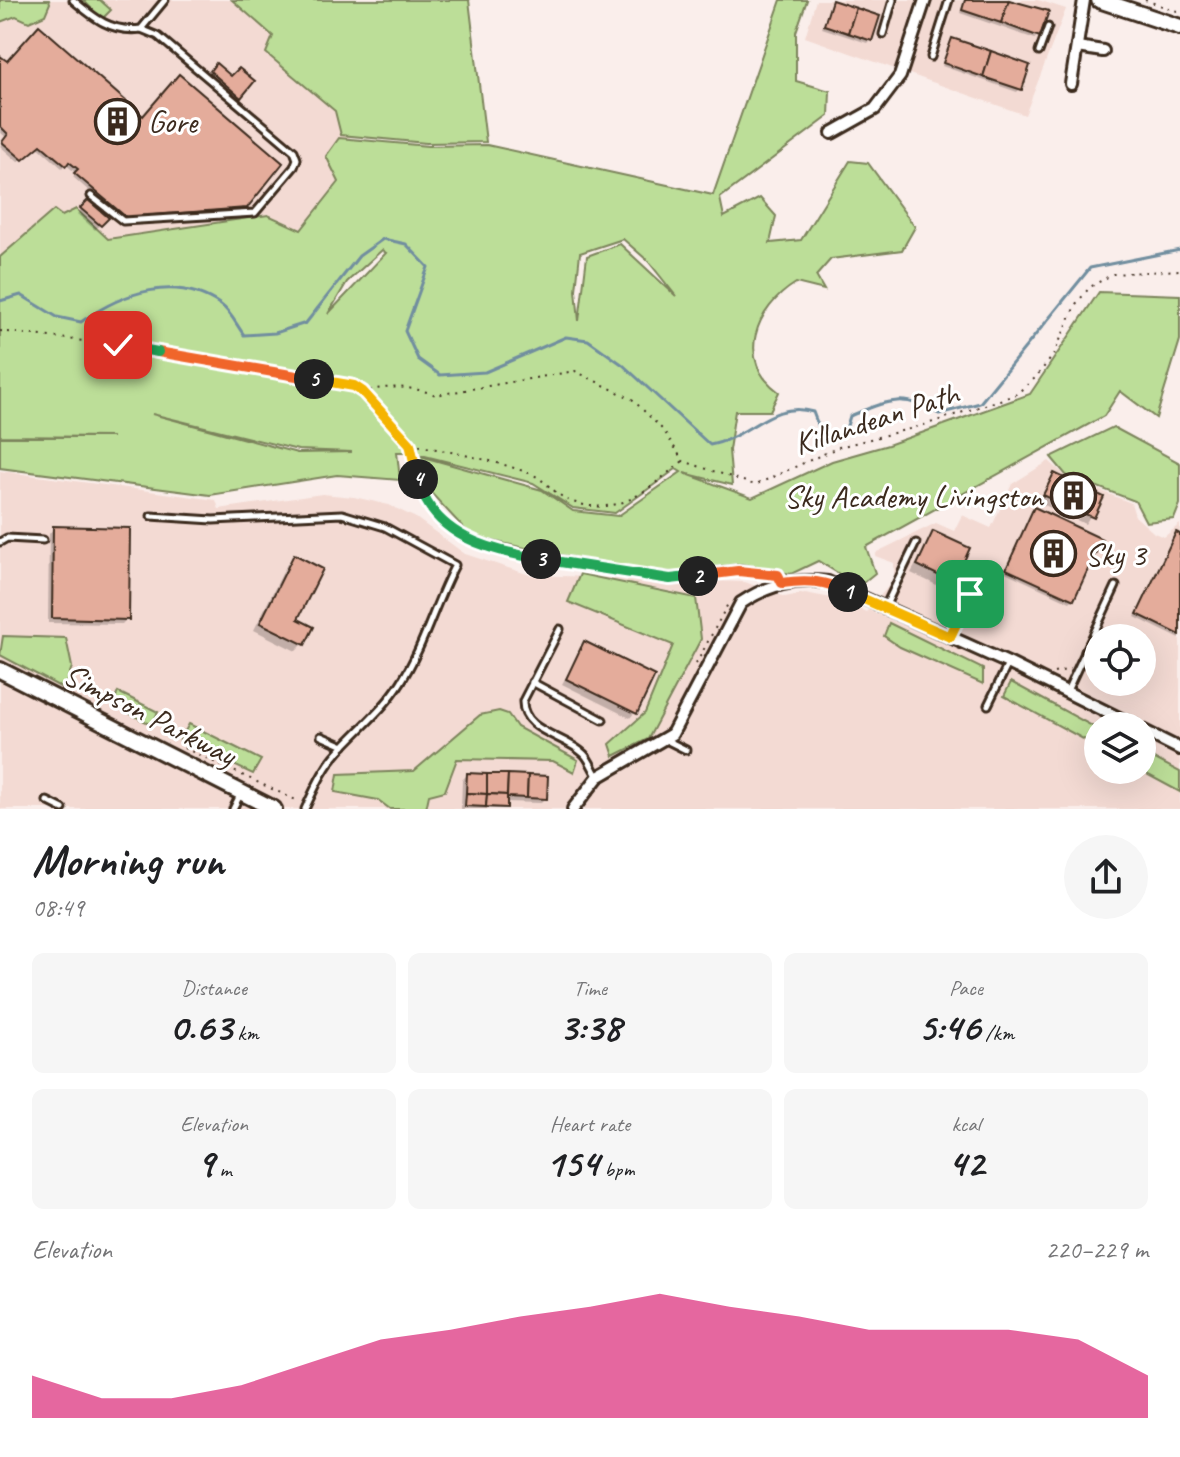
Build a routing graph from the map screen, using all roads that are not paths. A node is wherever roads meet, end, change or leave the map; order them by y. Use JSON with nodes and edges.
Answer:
{"nodes":[{"id":1,"x":73,"y":0,"type":"edge"},
{"id":2,"x":165,"y":0,"type":"edge"},
{"id":3,"x":893,"y":0,"type":"edge"},
{"id":4,"x":925,"y":0,"type":"edge"},
{"id":5,"x":949,"y":0,"type":"edge"},
{"id":6,"x":1084,"y":0,"type":"edge"},
{"id":7,"x":1099,"y":0,"type":"edge"},
{"id":8,"x":1048,"y":27,"type":"dead end"},
{"id":9,"x":1180,"y":27,"type":"edge"},
{"id":10,"x":141,"y":29,"type":"junction"},
{"id":11,"x":883,"y":34,"type":"dead end"},
{"id":12,"x":1077,"y":47,"type":"junction"},
{"id":13,"x":1103,"y":51,"type":"dead end"},
{"id":14,"x":1039,"y":52,"type":"dead end"},
{"id":15,"x":931,"y":57,"type":"dead end"},
{"id":16,"x":1071,"y":84,"type":"dead end"},
{"id":17,"x":832,"y":133,"type":"dead end"},
{"id":18,"x":91,"y":196,"type":"dead end"},
{"id":19,"x":151,"y":516,"type":"dead end"},
{"id":20,"x":43,"y":540,"type":"dead end"},
{"id":21,"x":0,"y":542,"type":"edge"},
{"id":22,"x":916,"y":543,"type":"dead end"},
{"id":23,"x":1116,"y":586,"type":"dead end"},
{"id":24,"x":970,"y":594,"type":"dead end"},
{"id":25,"x":885,"y":608,"type":"junction"},
{"id":26,"x":1098,"y":624,"type":"edge"},
{"id":27,"x":560,"y":629,"type":"dead end"},
{"id":28,"x":950,"y":637,"type":"junction"},
{"id":29,"x":1084,"y":653,"type":"edge"},
{"id":30,"x":1008,"y":663,"type":"junction"},
{"id":31,"x":0,"y":670,"type":"edge"},
{"id":32,"x":532,"y":682,"type":"junction"},
{"id":33,"x":1066,"y":692,"type":"junction"},
{"id":34,"x":988,"y":705,"type":"dead end"},
{"id":35,"x":1107,"y":712,"type":"edge"},
{"id":36,"x":603,"y":720,"type":"dead end"},
{"id":37,"x":321,"y":736,"type":"dead end"},
{"id":38,"x":1156,"y":737,"type":"edge"},
{"id":39,"x":665,"y":739,"type":"junction"},
{"id":40,"x":344,"y":746,"type":"junction"},
{"id":41,"x":1180,"y":749,"type":"edge"},
{"id":42,"x":686,"y":750,"type":"dead end"},
{"id":43,"x":598,"y":777,"type":"junction"},
{"id":44,"x":242,"y":792,"type":"junction"},
{"id":45,"x":47,"y":801,"type":"dead end"},
{"id":46,"x":63,"y":809,"type":"edge"},
{"id":47,"x":233,"y":809,"type":"edge"},
{"id":48,"x":274,"y":809,"type":"edge"},
{"id":49,"x":305,"y":809,"type":"edge"},
{"id":50,"x":573,"y":809,"type":"edge"}],
"edges":[{"from":1,"to":10,"type":"lane"},
{"from":2,"to":10,"type":"lane"},
{"from":3,"to":11,"type":"lane"},
{"from":4,"to":17,"type":"street"},
{"from":5,"to":15,"type":"lane"},
{"from":6,"to":12,"type":"street"},
{"from":7,"to":9,"type":"main road"},
{"from":8,"to":14,"type":"lane"},
{"from":10,"to":18,"type":"lane"},
{"from":12,"to":13,"type":"street"},
{"from":12,"to":16,"type":"street"},
{"from":19,"to":40,"type":"lane"},
{"from":20,"to":21,"type":"lane"},
{"from":22,"to":25,"type":"lane"},
{"from":23,"to":26,"type":"lane"},
{"from":24,"to":28,"type":"lane"},
{"from":25,"to":28,"type":"street"},
{"from":25,"to":39,"type":"street"},
{"from":27,"to":32,"type":"lane"},
{"from":28,"to":30,"type":"street"},
{"from":29,"to":33,"type":"lane"},
{"from":30,"to":33,"type":"street"},
{"from":30,"to":34,"type":"lane"},
{"from":31,"to":44,"type":"main road","name":"Simpson Parkway"},
{"from":32,"to":36,"type":"lane"},
{"from":32,"to":43,"type":"lane"},
{"from":33,"to":35,"type":"street"},
{"from":37,"to":40,"type":"lane"},
{"from":38,"to":41,"type":"street"},
{"from":39,"to":42,"type":"lane"},
{"from":39,"to":43,"type":"street"},
{"from":40,"to":49,"type":"lane"},
{"from":43,"to":50,"type":"street"},
{"from":44,"to":47,"type":"lane"},
{"from":44,"to":48,"type":"main road","name":"Simpson Parkway"},
{"from":45,"to":46,"type":"lane"}]}
